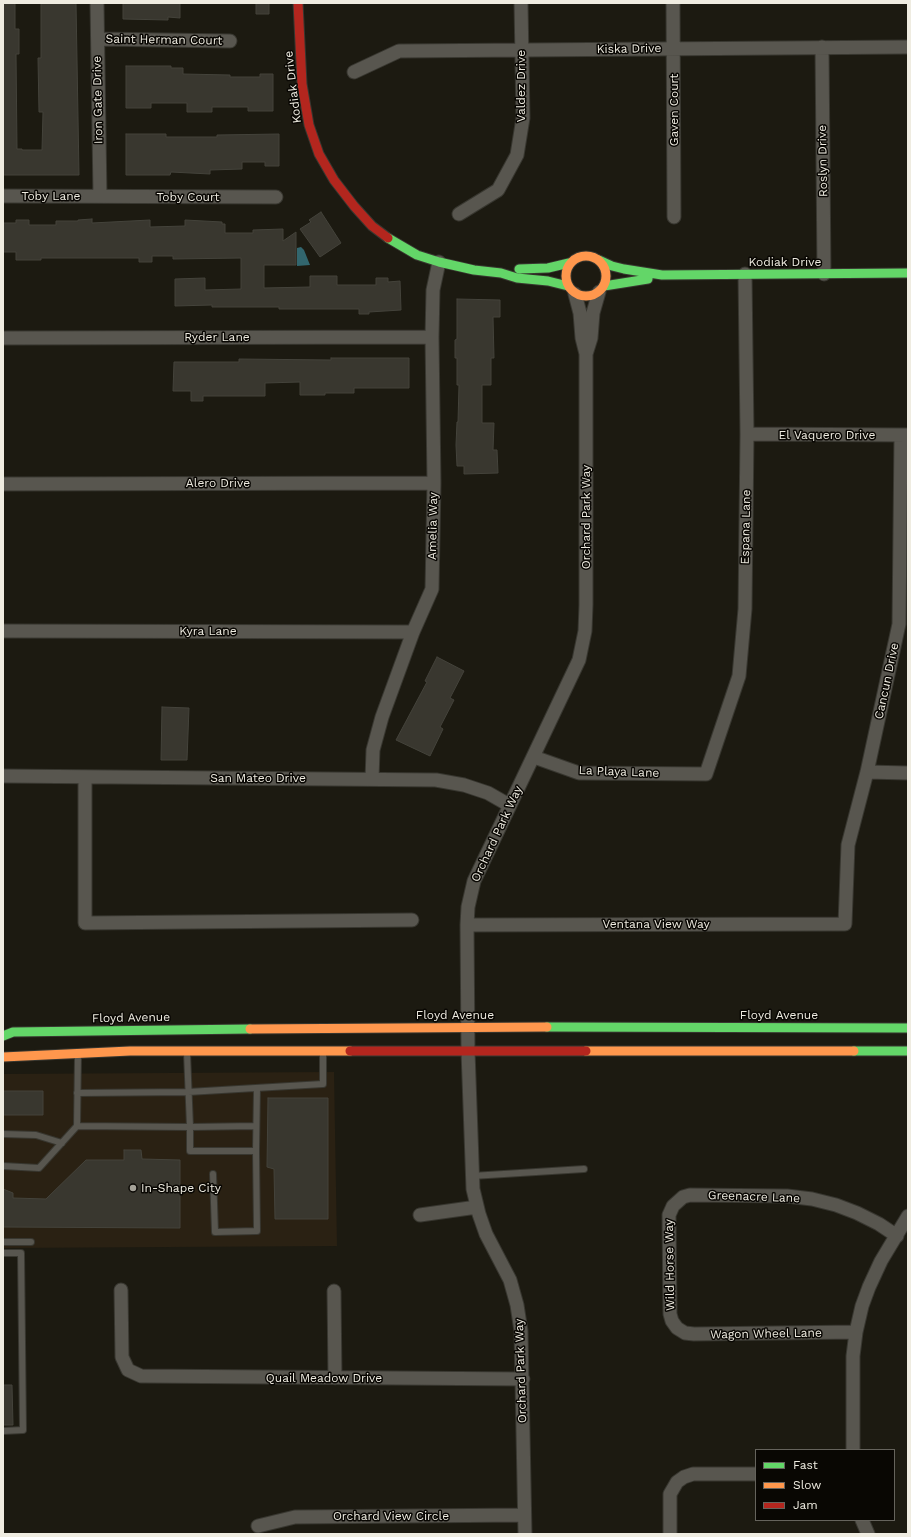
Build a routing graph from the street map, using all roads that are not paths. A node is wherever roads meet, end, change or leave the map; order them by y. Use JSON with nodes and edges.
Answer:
{"nodes":[{"id":1,"x":97,"y":3,"type":"edge"},
{"id":2,"x":298,"y":3,"type":"edge"},
{"id":3,"x":521,"y":3,"type":"edge"},
{"id":4,"x":673,"y":3,"type":"edge"},
{"id":5,"x":98,"y":39,"type":"junction"},
{"id":6,"x":230,"y":41,"type":"dead end"},
{"id":7,"x":822,"y":47,"type":"junction"},
{"id":8,"x":908,"y":47,"type":"edge"},
{"id":9,"x":674,"y":49,"type":"junction"},
{"id":10,"x":522,"y":50,"type":"junction"},
{"id":11,"x":354,"y":72,"type":"dead end"},
{"id":12,"x":3,"y":196,"type":"edge"},
{"id":13,"x":100,"y":196,"type":"junction"},
{"id":14,"x":276,"y":198,"type":"dead end"},
{"id":15,"x":459,"y":214,"type":"dead end"},
{"id":16,"x":674,"y":218,"type":"dead end"},
{"id":17,"x":599,"y":260,"type":"junction"},
{"id":18,"x":439,"y":262,"type":"junction"},
{"id":19,"x":569,"y":263,"type":"junction"},
{"id":20,"x":501,"y":273,"type":"junction"},
{"id":21,"x":908,"y":273,"type":"edge"},
{"id":22,"x":662,"y":274,"type":"junction"},
{"id":23,"x":745,"y":274,"type":"junction"},
{"id":24,"x":824,"y":274,"type":"junction"},
{"id":25,"x":601,"y":289,"type":"junction"},
{"id":26,"x":571,"y":290,"type":"junction"},
{"id":27,"x":432,"y":337,"type":"junction"},
{"id":28,"x":3,"y":338,"type":"edge"},
{"id":29,"x":586,"y":354,"type":"junction"},
{"id":30,"x":747,"y":434,"type":"junction"},
{"id":31,"x":904,"y":435,"type":"edge"},
{"id":32,"x":434,"y":483,"type":"junction"},
{"id":33,"x":3,"y":484,"type":"edge"},
{"id":34,"x":904,"y":624,"type":"edge"},
{"id":35,"x":3,"y":631,"type":"edge"},
{"id":36,"x":413,"y":632,"type":"junction"},
{"id":37,"x":534,"y":757,"type":"junction"},
{"id":38,"x":867,"y":772,"type":"junction"},
{"id":39,"x":908,"y":773,"type":"edge"},
{"id":40,"x":706,"y":774,"type":"joint"},
{"id":41,"x":3,"y":776,"type":"edge"},
{"id":42,"x":85,"y":777,"type":"junction"},
{"id":43,"x":372,"y":779,"type":"junction"},
{"id":44,"x":509,"y":805,"type":"junction"},
{"id":45,"x":412,"y":920,"type":"dead end"},
{"id":46,"x":845,"y":924,"type":"joint"},
{"id":47,"x":467,"y":925,"type":"junction"},
{"id":48,"x":3,"y":1026,"type":"edge"},
{"id":49,"x":468,"y":1027,"type":"junction"},
{"id":50,"x":908,"y":1028,"type":"edge"},
{"id":51,"x":13,"y":1032,"type":"junction"},
{"id":52,"x":3,"y":1036,"type":"edge"},
{"id":53,"x":187,"y":1051,"type":"junction"},
{"id":54,"x":323,"y":1051,"type":"junction"},
{"id":55,"x":468,"y":1051,"type":"junction"},
{"id":56,"x":908,"y":1051,"type":"edge"},
{"id":57,"x":78,"y":1054,"type":"junction"},
{"id":58,"x":3,"y":1057,"type":"edge"},
{"id":59,"x":257,"y":1088,"type":"junction"},
{"id":60,"x":188,"y":1092,"type":"junction"},
{"id":61,"x":77,"y":1093,"type":"junction"},
{"id":62,"x":77,"y":1126,"type":"junction"},
{"id":63,"x":256,"y":1126,"type":"junction"},
{"id":64,"x":190,"y":1127,"type":"junction"},
{"id":65,"x":3,"y":1134,"type":"edge"},
{"id":66,"x":62,"y":1143,"type":"junction"},
{"id":67,"x":256,"y":1151,"type":"junction"},
{"id":68,"x":3,"y":1166,"type":"edge"},
{"id":69,"x":584,"y":1169,"type":"dead end"},
{"id":70,"x":213,"y":1174,"type":"dead end"},
{"id":71,"x":472,"y":1176,"type":"junction"},
{"id":72,"x":676,"y":1202,"type":"joint"},
{"id":73,"x":477,"y":1207,"type":"junction"},
{"id":74,"x":420,"y":1215,"type":"dead end"},
{"id":75,"x":908,"y":1216,"type":"edge"},
{"id":76,"x":897,"y":1236,"type":"junction"},
{"id":77,"x":3,"y":1242,"type":"edge"},
{"id":78,"x":31,"y":1242,"type":"dead end"},
{"id":79,"x":3,"y":1253,"type":"edge"},
{"id":80,"x":121,"y":1290,"type":"dead end"},
{"id":81,"x":334,"y":1291,"type":"dead end"},
{"id":82,"x":677,"y":1328,"type":"joint"},
{"id":83,"x":856,"y":1332,"type":"junction"},
{"id":84,"x":335,"y":1378,"type":"junction"},
{"id":85,"x":522,"y":1379,"type":"junction"},
{"id":86,"x":3,"y":1431,"type":"edge"},
{"id":87,"x":853,"y":1449,"type":"edge"},
{"id":88,"x":755,"y":1474,"type":"edge"},
{"id":89,"x":524,"y":1515,"type":"junction"},
{"id":90,"x":862,"y":1521,"type":"edge"},
{"id":91,"x":258,"y":1526,"type":"dead end"},
{"id":92,"x":525,"y":1534,"type":"edge"},
{"id":93,"x":670,"y":1534,"type":"edge"},
{"id":94,"x":868,"y":1534,"type":"edge"}],
"edges":[{"from":1,"to":5,"type":"street","name":"Iron Gate Drive"},
{"from":2,"to":18,"type":"street","name":"Kodiak Drive"},
{"from":3,"to":10,"type":"street","name":"Valdez Drive"},
{"from":4,"to":9,"type":"street","name":"Gaven Court"},
{"from":5,"to":6,"type":"street","name":"Saint Herman Court"},
{"from":5,"to":13,"type":"street","name":"Iron Gate Drive"},
{"from":7,"to":8,"type":"street","name":"Kiska Drive"},
{"from":7,"to":9,"type":"street","name":"Kiska Drive"},
{"from":7,"to":24,"type":"street","name":"Roslyn Drive"},
{"from":9,"to":10,"type":"street","name":"Kiska Drive"},
{"from":9,"to":16,"type":"street","name":"Gaven Court"},
{"from":10,"to":11,"type":"street","name":"Kiska Drive"},
{"from":10,"to":15,"type":"street","name":"Valdez Drive"},
{"from":12,"to":13,"type":"street","name":"Toby Lane"},
{"from":13,"to":14,"type":"street","name":"Toby Court"},
{"from":17,"to":19,"type":"street"},
{"from":17,"to":22,"type":"street","name":"Kodiak Drive"},
{"from":17,"to":25,"type":"street"},
{"from":18,"to":20,"type":"street","name":"Kodiak Drive"},
{"from":18,"to":27,"type":"street","name":"Amelia Way"},
{"from":19,"to":20,"type":"street","name":"Kodiak Drive"},
{"from":19,"to":26,"type":"street"},
{"from":20,"to":26,"type":"street","name":"Kodiak Drive"},
{"from":21,"to":24,"type":"street","name":"Kodiak Drive"},
{"from":22,"to":23,"type":"street","name":"Kodiak Drive"},
{"from":22,"to":25,"type":"street","name":"Kodiak Drive"},
{"from":23,"to":24,"type":"street","name":"Kodiak Drive"},
{"from":23,"to":30,"type":"street","name":"Espana Lane"},
{"from":25,"to":26,"type":"street"},
{"from":25,"to":29,"type":"street","name":"Orchard Park Way"},
{"from":26,"to":29,"type":"street","name":"Orchard Park Way"},
{"from":27,"to":28,"type":"street","name":"Ryder Lane"},
{"from":27,"to":32,"type":"street","name":"Amelia Way"},
{"from":29,"to":37,"type":"street","name":"Orchard Park Way"},
{"from":30,"to":31,"type":"street","name":"El Vaquero Drive"},
{"from":30,"to":40,"type":"street","name":"Espana Lane"},
{"from":31,"to":34,"type":"street","name":"Cancun Drive"},
{"from":32,"to":33,"type":"street","name":"Alero Drive"},
{"from":32,"to":36,"type":"street","name":"Amelia Way"},
{"from":34,"to":38,"type":"street","name":"Cancun Drive"},
{"from":35,"to":36,"type":"street","name":"Kyra Lane"},
{"from":36,"to":43,"type":"street","name":"Amelia Way"},
{"from":37,"to":40,"type":"street","name":"La Playa Lane"},
{"from":37,"to":44,"type":"street","name":"Orchard Park Way"},
{"from":38,"to":39,"type":"street"},
{"from":38,"to":46,"type":"street","name":"Cancun Drive"},
{"from":41,"to":42,"type":"street","name":"San Mateo Drive"},
{"from":42,"to":43,"type":"street","name":"San Mateo Drive"},
{"from":42,"to":45,"type":"street"},
{"from":43,"to":44,"type":"street","name":"San Mateo Drive"},
{"from":44,"to":47,"type":"street","name":"Orchard Park Way"},
{"from":46,"to":47,"type":"street","name":"Ventana View Way"},
{"from":47,"to":49,"type":"street","name":"Orchard Park Way"},
{"from":48,"to":51,"type":"street"},
{"from":49,"to":50,"type":"street","name":"Floyd Avenue"},
{"from":49,"to":51,"type":"street","name":"Floyd Avenue"},
{"from":49,"to":55,"type":"street","name":"Orchard Park Way"},
{"from":51,"to":52,"type":"street","name":"Floyd Avenue"},
{"from":53,"to":54,"type":"street"},
{"from":53,"to":57,"type":"street"},
{"from":53,"to":60,"type":"lane"},
{"from":54,"to":55,"type":"street"},
{"from":54,"to":59,"type":"lane"},
{"from":55,"to":56,"type":"street"},
{"from":55,"to":71,"type":"street","name":"Orchard Park Way"},
{"from":57,"to":58,"type":"street"},
{"from":57,"to":61,"type":"lane"},
{"from":59,"to":60,"type":"lane"},
{"from":59,"to":63,"type":"lane"},
{"from":60,"to":61,"type":"lane"},
{"from":60,"to":64,"type":"lane"},
{"from":61,"to":62,"type":"lane"},
{"from":62,"to":64,"type":"lane"},
{"from":62,"to":66,"type":"lane"},
{"from":63,"to":64,"type":"lane"},
{"from":63,"to":67,"type":"lane"},
{"from":64,"to":67,"type":"lane"},
{"from":65,"to":66,"type":"lane"},
{"from":66,"to":68,"type":"lane"},
{"from":67,"to":70,"type":"lane"},
{"from":69,"to":71,"type":"lane"},
{"from":71,"to":73,"type":"street","name":"Orchard Park Way"},
{"from":72,"to":76,"type":"street","name":"Greenacre Lane"},
{"from":72,"to":82,"type":"street","name":"Wild Horse Way"},
{"from":73,"to":74,"type":"street"},
{"from":73,"to":85,"type":"street","name":"Orchard Park Way"},
{"from":75,"to":76,"type":"street"},
{"from":76,"to":83,"type":"street"},
{"from":77,"to":78,"type":"lane"},
{"from":79,"to":86,"type":"lane"},
{"from":80,"to":84,"type":"street","name":"Quail Meadow Drive"},
{"from":81,"to":84,"type":"street"},
{"from":82,"to":83,"type":"street","name":"Wagon Wheel Lane"},
{"from":83,"to":87,"type":"street"},
{"from":84,"to":85,"type":"street","name":"Quail Meadow Drive"},
{"from":85,"to":89,"type":"street","name":"Orchard Park Way"},
{"from":88,"to":93,"type":"street"},
{"from":89,"to":91,"type":"street","name":"Orchard View Circle"},
{"from":89,"to":92,"type":"street","name":"Orchard Park Way"},
{"from":90,"to":94,"type":"street"}]}
